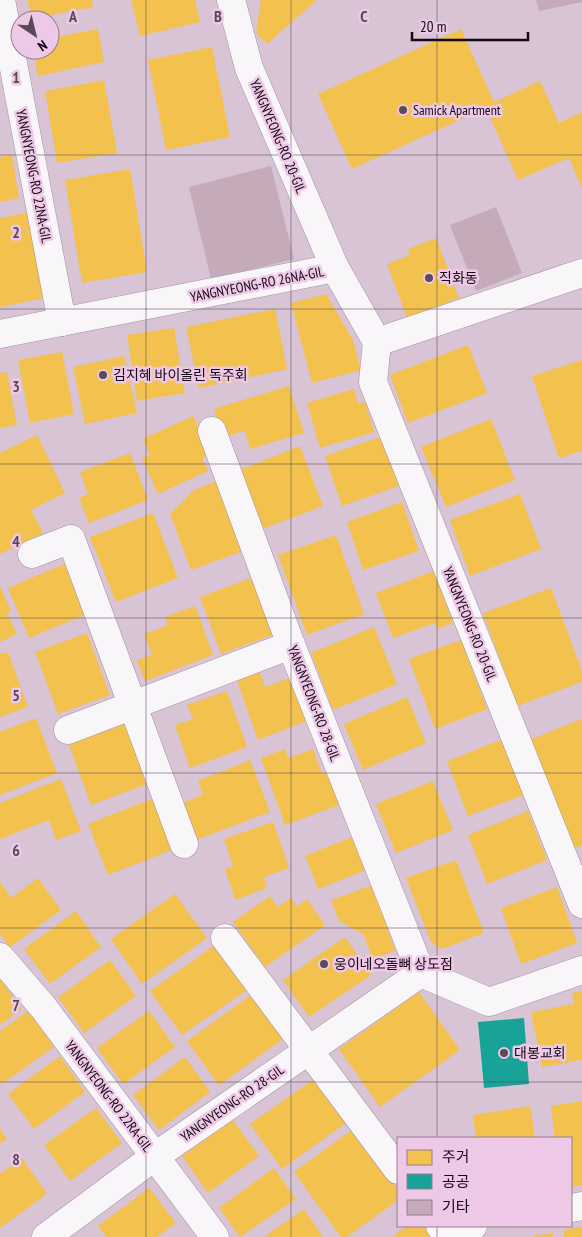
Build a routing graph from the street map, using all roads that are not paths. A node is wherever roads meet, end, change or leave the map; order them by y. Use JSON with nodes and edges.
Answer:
{"nodes":[{"id":1,"x":1,"y":0,"type":"edge"},
{"id":2,"x":231,"y":0,"type":"edge"},
{"id":3,"x":335,"y":268,"type":"junction"},
{"id":4,"x":582,"y":273,"type":"edge"},
{"id":5,"x":62,"y":322,"type":"junction"},
{"id":6,"x":0,"y":334,"type":"edge"},
{"id":7,"x":377,"y":342,"type":"junction"},
{"id":8,"x":212,"y":431,"type":"dead end"},
{"id":9,"x":32,"y":554,"type":"dead end"},
{"id":10,"x":291,"y":645,"type":"junction"},
{"id":11,"x":133,"y":705,"type":"junction"},
{"id":12,"x":68,"y":730,"type":"dead end"},
{"id":13,"x":184,"y":844,"type":"dead end"},
{"id":14,"x":582,"y":904,"type":"edge"},
{"id":15,"x":225,"y":938,"type":"dead end"},
{"id":16,"x":0,"y":957,"type":"edge"},
{"id":17,"x":582,"y":970,"type":"edge"},
{"id":18,"x":421,"y":974,"type":"junction"},
{"id":19,"x":307,"y":1050,"type":"junction"},
{"id":20,"x":154,"y":1157,"type":"junction"},
{"id":21,"x":397,"y":1169,"type":"edge"},
{"id":22,"x":441,"y":1227,"type":"edge"},
{"id":23,"x":468,"y":1227,"type":"edge"},
{"id":24,"x":46,"y":1237,"type":"edge"},
{"id":25,"x":215,"y":1237,"type":"edge"}],
"edges":[{"from":1,"to":5,"type":"street","name":"YANGNYEONG-RO 22NA-GIL"},
{"from":2,"to":3,"type":"street","name":"YANGNYEONG-RO 20-GIL"},
{"from":3,"to":5,"type":"street","name":"YANGNYEONG-RO 26NA-GIL"},
{"from":3,"to":7,"type":"street","name":"YANGNYEONG-RO 26NA-GIL"},
{"from":4,"to":7,"type":"street"},
{"from":5,"to":6,"type":"street","name":"YANGNYEONG-RO 26NA-GIL"},
{"from":7,"to":14,"type":"street","name":"YANGNYEONG-RO 20-GIL"},
{"from":8,"to":10,"type":"street","name":"YANGNYEONG-RO 28-GIL"},
{"from":9,"to":11,"type":"street"},
{"from":10,"to":11,"type":"street"},
{"from":10,"to":18,"type":"street","name":"YANGNYEONG-RO 28-GIL"},
{"from":11,"to":12,"type":"street"},
{"from":11,"to":13,"type":"street"},
{"from":15,"to":19,"type":"street"},
{"from":16,"to":20,"type":"street","name":"YANGNYEONG-RO 22RA-GIL"},
{"from":17,"to":18,"type":"street"},
{"from":18,"to":19,"type":"street","name":"YANGNYEONG-RO 28-GIL"},
{"from":19,"to":20,"type":"street","name":"YANGNYEONG-RO 28-GIL"},
{"from":19,"to":21,"type":"street"},
{"from":20,"to":24,"type":"street","name":"YANGNYEONG-RO 28-GIL"},
{"from":20,"to":25,"type":"street","name":"YANGNYEONG-RO 22RA-GIL"},
{"from":22,"to":23,"type":"street"}]}
